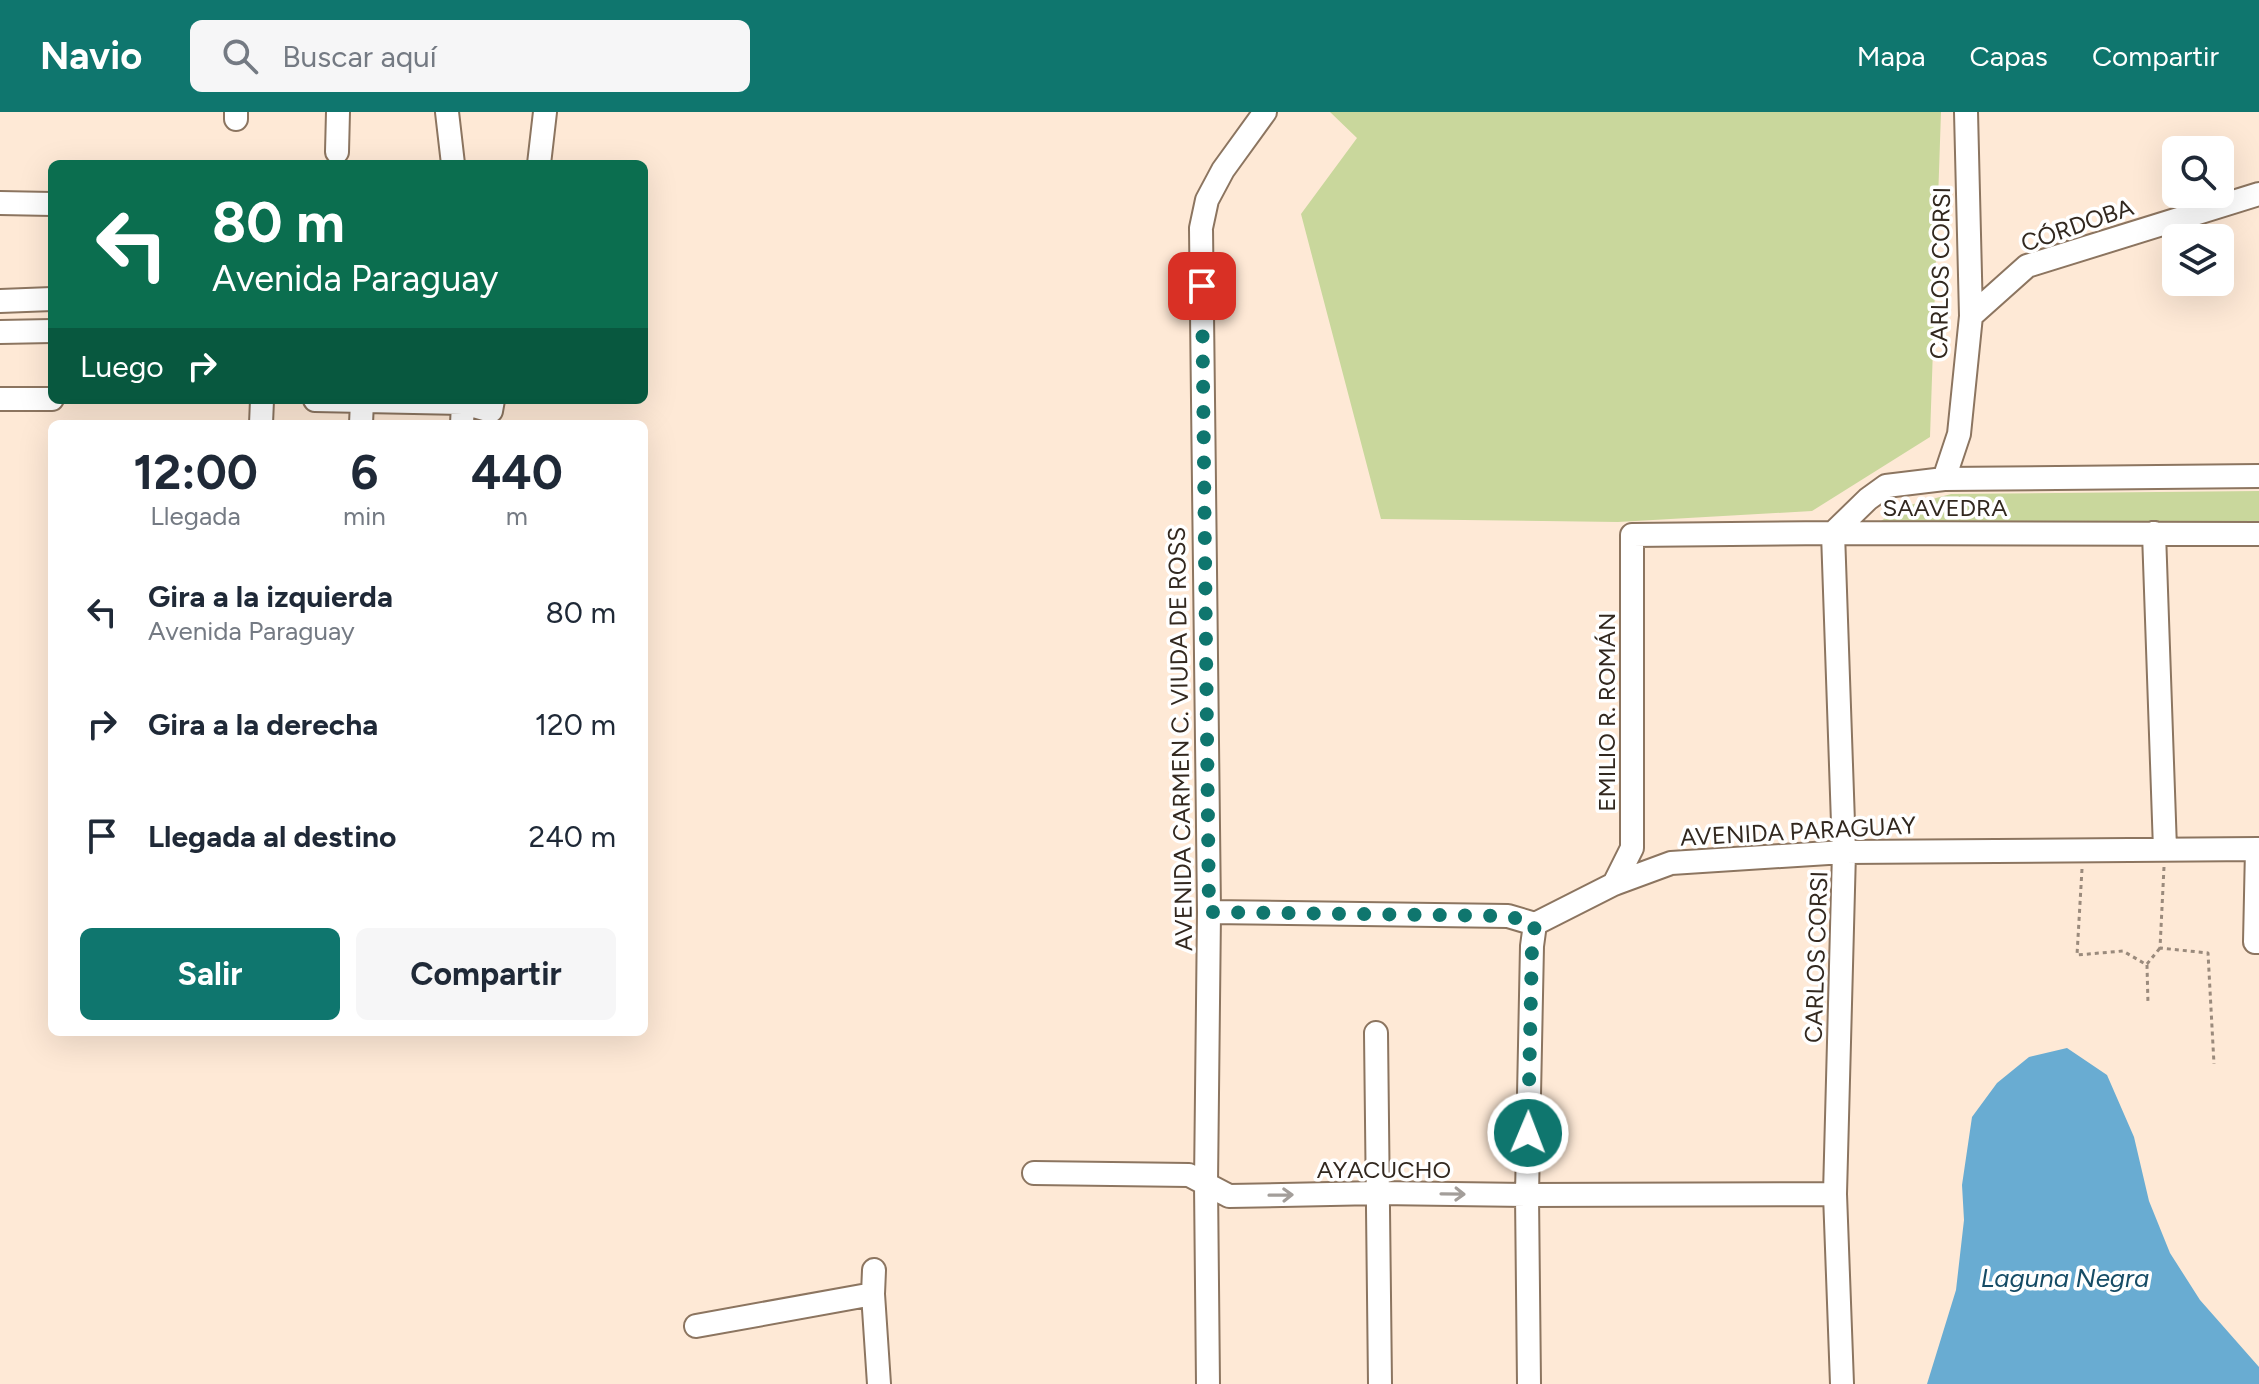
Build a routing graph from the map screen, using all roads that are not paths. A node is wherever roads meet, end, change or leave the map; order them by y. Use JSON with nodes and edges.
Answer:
{"nodes":[{"id":1,"x":338,"y":112,"type":"edge"},
{"id":2,"x":447,"y":112,"type":"edge"},
{"id":3,"x":545,"y":112,"type":"edge"},
{"id":4,"x":1265,"y":112,"type":"edge"},
{"id":5,"x":1966,"y":112,"type":"edge"},
{"id":6,"x":337,"y":152,"type":"dead end"},
{"id":7,"x":453,"y":160,"type":"edge"},
{"id":8,"x":539,"y":160,"type":"edge"},
{"id":9,"x":2259,"y":194,"type":"edge"},
{"id":10,"x":0,"y":203,"type":"edge"},
{"id":11,"x":48,"y":204,"type":"edge"},
{"id":12,"x":48,"y":299,"type":"edge"},
{"id":13,"x":0,"y":301,"type":"edge"},
{"id":14,"x":1971,"y":316,"type":"junction"},
{"id":15,"x":48,"y":331,"type":"edge"},
{"id":16,"x":0,"y":332,"type":"edge"},
{"id":17,"x":0,"y":399,"type":"edge"},
{"id":18,"x":48,"y":399,"type":"edge"},
{"id":19,"x":385,"y":404,"type":"edge"},
{"id":20,"x":492,"y":404,"type":"edge"},
{"id":21,"x":463,"y":414,"type":"edge"},
{"id":22,"x":2259,"y":476,"type":"edge"},
{"id":23,"x":1944,"y":479,"type":"junction"},
{"id":24,"x":1833,"y":533,"type":"junction"},
{"id":25,"x":2154,"y":533,"type":"junction"},
{"id":26,"x":2259,"y":534,"type":"edge"},
{"id":27,"x":1632,"y":535,"type":"joint"},
{"id":28,"x":2165,"y":849,"type":"junction"},
{"id":29,"x":2258,"y":849,"type":"edge"},
{"id":30,"x":1844,"y":852,"type":"junction"},
{"id":31,"x":1614,"y":884,"type":"junction"},
{"id":32,"x":1209,"y":912,"type":"junction"},
{"id":33,"x":1535,"y":924,"type":"junction"},
{"id":34,"x":2259,"y":942,"type":"edge"},
{"id":35,"x":1376,"y":1033,"type":"dead end"},
{"id":36,"x":1034,"y":1173,"type":"dead end"},
{"id":37,"x":1206,"y":1184,"type":"junction"},
{"id":38,"x":1379,"y":1193,"type":"junction"},
{"id":39,"x":1835,"y":1194,"type":"junction"},
{"id":40,"x":1527,"y":1195,"type":"junction"},
{"id":41,"x":874,"y":1270,"type":"dead end"},
{"id":42,"x":873,"y":1294,"type":"junction"},
{"id":43,"x":696,"y":1326,"type":"dead end"},
{"id":44,"x":879,"y":1384,"type":"edge"},
{"id":45,"x":1208,"y":1384,"type":"edge"},
{"id":46,"x":1380,"y":1384,"type":"edge"},
{"id":47,"x":1529,"y":1384,"type":"edge"},
{"id":48,"x":1842,"y":1384,"type":"edge"}],
"edges":[{"from":1,"to":6,"type":"street"},
{"from":2,"to":7,"type":"street"},
{"from":3,"to":8,"type":"street"},
{"from":4,"to":32,"type":"street","name":"AVENIDA CARMEN C. VIUDA DE ROSS"},
{"from":5,"to":14,"type":"street","name":"CARLOS CORSI"},
{"from":9,"to":14,"type":"street","name":"CÓRDOBA"},
{"from":10,"to":11,"type":"street"},
{"from":12,"to":13,"type":"street"},
{"from":14,"to":23,"type":"street","name":"CARLOS CORSI"},
{"from":15,"to":16,"type":"street"},
{"from":17,"to":18,"type":"street"},
{"from":19,"to":21,"type":"street"},
{"from":20,"to":21,"type":"street"},
{"from":22,"to":23,"type":"street","name":"SAAVEDRA"},
{"from":23,"to":24,"type":"street","name":"SAAVEDRA"},
{"from":24,"to":25,"type":"street","name":"SAAVEDRA"},
{"from":24,"to":27,"type":"street","name":"SAAVEDRA"},
{"from":24,"to":30,"type":"street","name":"CARLOS CORSI"},
{"from":25,"to":26,"type":"street","name":"SAAVEDRA"},
{"from":25,"to":28,"type":"street"},
{"from":27,"to":31,"type":"street","name":"EMILIO R. ROMÁN"},
{"from":28,"to":29,"type":"street","name":"AVENIDA PARAGUAY"},
{"from":28,"to":30,"type":"street","name":"AVENIDA PARAGUAY"},
{"from":29,"to":34,"type":"street"},
{"from":30,"to":31,"type":"street","name":"AVENIDA PARAGUAY"},
{"from":30,"to":39,"type":"street","name":"CARLOS CORSI"},
{"from":31,"to":33,"type":"street","name":"AVENIDA PARAGUAY"},
{"from":32,"to":33,"type":"street"},
{"from":32,"to":37,"type":"street","name":"AVENIDA CARMEN C. VIUDA DE ROSS"},
{"from":33,"to":40,"type":"street"},
{"from":35,"to":38,"type":"street"},
{"from":36,"to":37,"type":"street","name":"AYACUCHO"},
{"from":37,"to":38,"type":"street","name":"AYACUCHO","one_way":true},
{"from":37,"to":45,"type":"street","name":"AVENIDA CARMEN C. VIUDA DE ROSS"},
{"from":38,"to":40,"type":"street","name":"AYACUCHO","one_way":true},
{"from":38,"to":46,"type":"street"},
{"from":39,"to":40,"type":"street","name":"AYACUCHO"},
{"from":39,"to":48,"type":"street","name":"CARLOS CORSI"},
{"from":40,"to":47,"type":"street"},
{"from":41,"to":42,"type":"street"},
{"from":42,"to":43,"type":"street"},
{"from":42,"to":44,"type":"street"}]}
